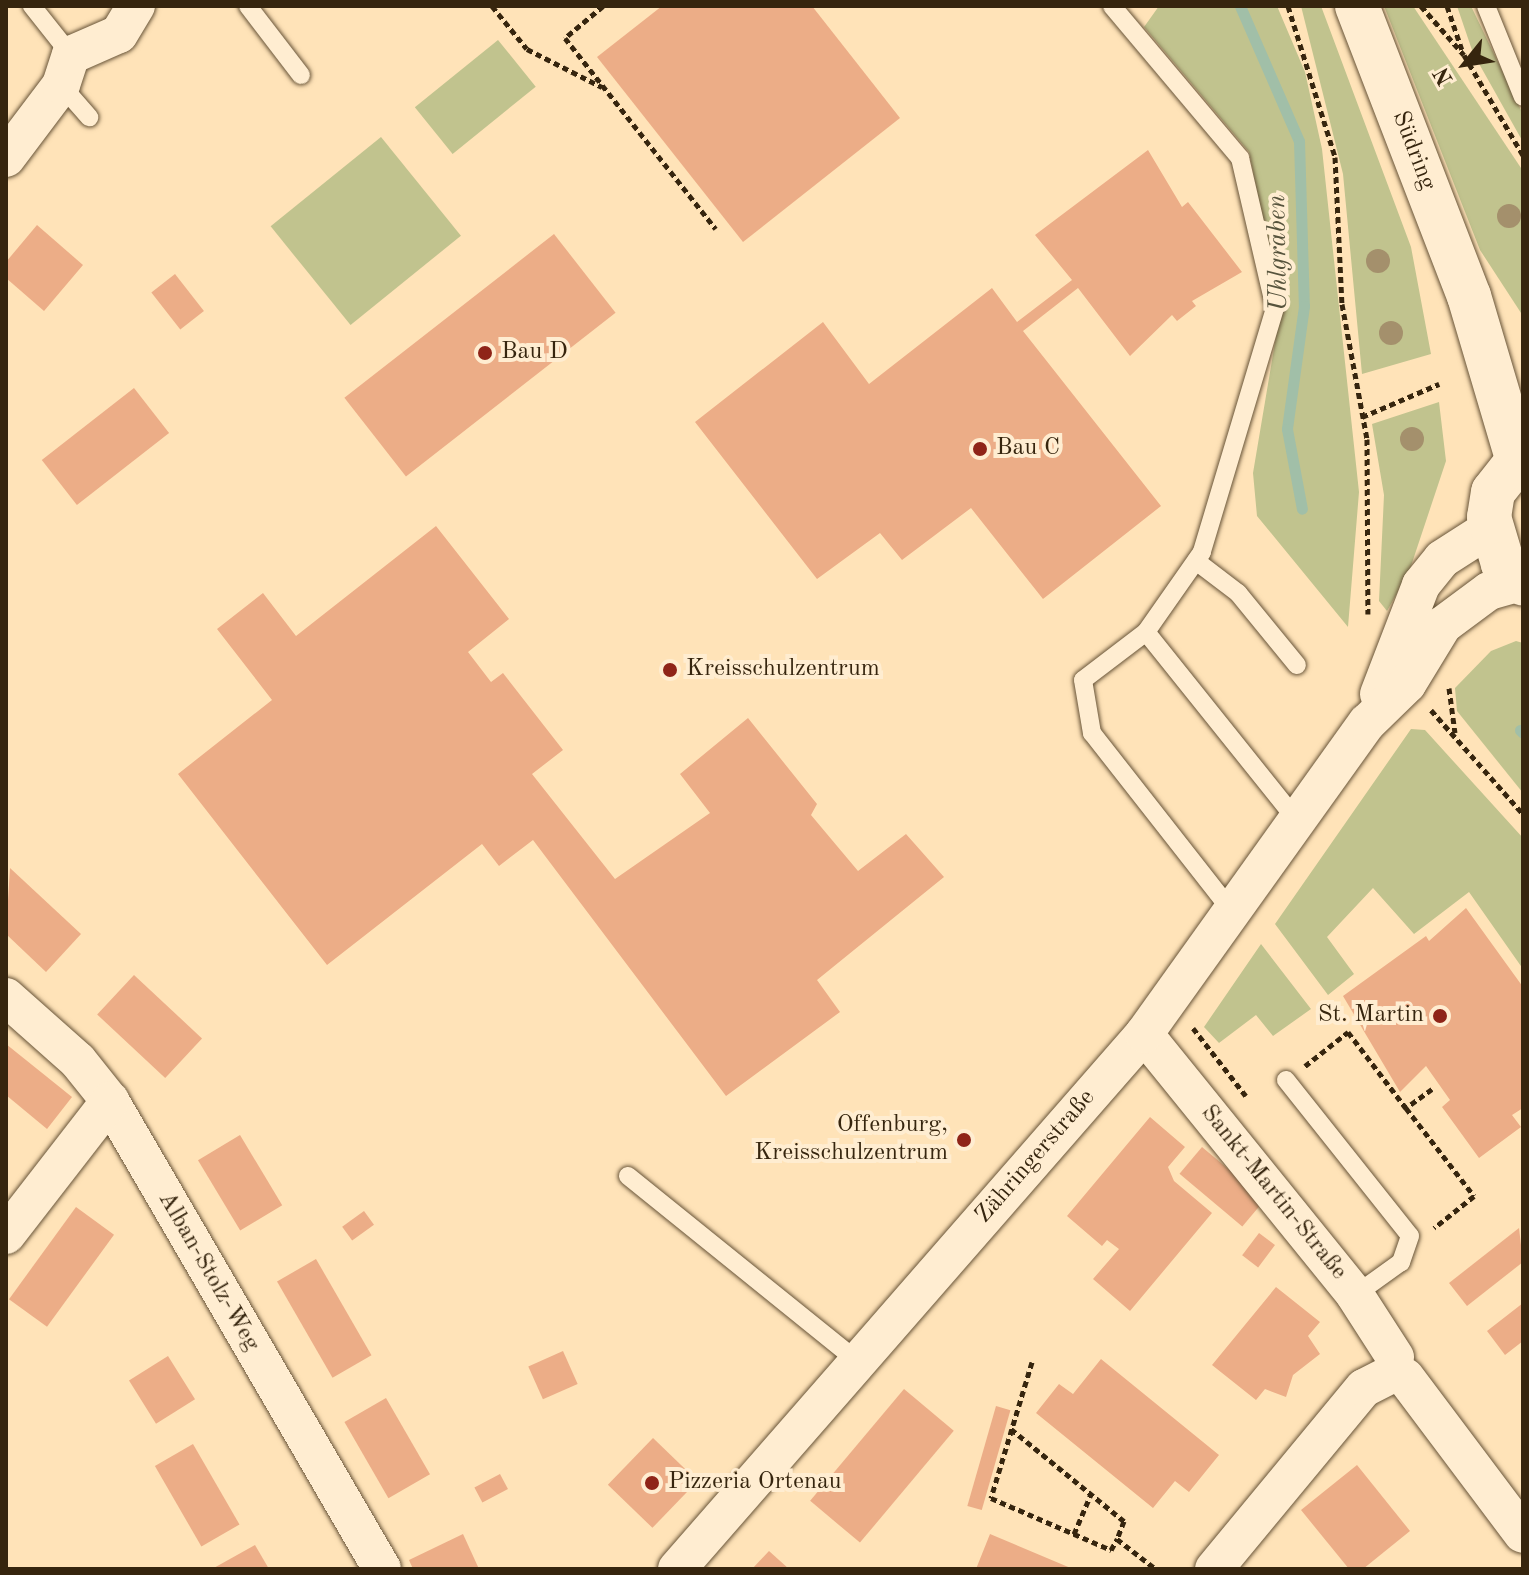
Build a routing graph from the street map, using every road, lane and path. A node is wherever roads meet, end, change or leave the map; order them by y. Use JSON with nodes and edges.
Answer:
{"nodes":[{"id":1,"x":32,"y":6,"type":"edge"},
{"id":2,"x":136,"y":6,"type":"edge"},
{"id":3,"x":492,"y":6,"type":"edge"},
{"id":4,"x":603,"y":6,"type":"edge"},
{"id":5,"x":1112,"y":6,"type":"edge"},
{"id":6,"x":1288,"y":6,"type":"edge"},
{"id":7,"x":1357,"y":6,"type":"edge"},
{"id":8,"x":1421,"y":6,"type":"edge"},
{"id":9,"x":1447,"y":6,"type":"edge"},
{"id":10,"x":1486,"y":6,"type":"edge"},
{"id":11,"x":253,"y":8,"type":"edge"},
{"id":12,"x":1464,"y":55,"type":"junction"},
{"id":13,"x":66,"y":70,"type":"junction"},
{"id":14,"x":301,"y":75,"type":"dead end"},
{"id":15,"x":605,"y":88,"type":"junction"},
{"id":16,"x":1523,"y":97,"type":"edge"},
{"id":17,"x":89,"y":117,"type":"dead end"},
{"id":18,"x":1523,"y":155,"type":"edge"},
{"id":19,"x":6,"y":158,"type":"edge"},
{"id":20,"x":716,"y":229,"type":"dead end"},
{"id":21,"x":1469,"y":296,"type":"junction"},
{"id":22,"x":1439,"y":384,"type":"dead end"},
{"id":23,"x":1523,"y":385,"type":"edge"},
{"id":24,"x":1362,"y":417,"type":"junction"},
{"id":25,"x":1520,"y":456,"type":"edge"},
{"id":26,"x":1489,"y":529,"type":"junction"},
{"id":27,"x":1196,"y":561,"type":"junction"},
{"id":28,"x":1522,"y":583,"type":"edge"},
{"id":29,"x":1368,"y":620,"type":"dead end"},
{"id":30,"x":1146,"y":632,"type":"junction"},
{"id":31,"x":1297,"y":665,"type":"dead end"},
{"id":32,"x":1449,"y":683,"type":"dead end"},
{"id":33,"x":1407,"y":684,"type":"junction"},
{"id":34,"x":1367,"y":723,"type":"junction"},
{"id":35,"x":1456,"y":736,"type":"junction"},
{"id":36,"x":1523,"y":814,"type":"edge"},
{"id":37,"x":1298,"y":822,"type":"junction"},
{"id":38,"x":1234,"y":914,"type":"junction"},
{"id":39,"x":6,"y":997,"type":"edge"},
{"id":40,"x":1144,"y":1034,"type":"junction"},
{"id":41,"x":1286,"y":1080,"type":"joint"},
{"id":42,"x":1432,"y":1089,"type":"dead end"},
{"id":43,"x":110,"y":1101,"type":"junction"},
{"id":44,"x":1406,"y":1108,"type":"junction"},
{"id":45,"x":628,"y":1176,"type":"dead end"},
{"id":46,"x":6,"y":1235,"type":"edge"},
{"id":47,"x":1408,"y":1249,"type":"junction"},
{"id":48,"x":1355,"y":1295,"type":"junction"},
{"id":49,"x":857,"y":1361,"type":"junction"},
{"id":50,"x":1032,"y":1362,"type":"dead end"},
{"id":51,"x":1398,"y":1369,"type":"junction"},
{"id":52,"x":1011,"y":1429,"type":"junction"},
{"id":53,"x":1091,"y":1494,"type":"junction"},
{"id":54,"x":1074,"y":1534,"type":"junction"},
{"id":55,"x":1523,"y":1534,"type":"edge"},
{"id":56,"x":1117,"y":1539,"type":"junction"},
{"id":57,"x":382,"y":1569,"type":"edge"},
{"id":58,"x":677,"y":1569,"type":"edge"},
{"id":59,"x":1156,"y":1569,"type":"edge"},
{"id":60,"x":1214,"y":1569,"type":"edge"}],
"edges":[{"from":1,"to":13,"type":"lane"},
{"from":2,"to":13,"type":"street"},
{"from":3,"to":15,"type":"path"},
{"from":4,"to":15,"type":"path"},
{"from":5,"to":27,"type":"lane"},
{"from":6,"to":24,"type":"path"},
{"from":7,"to":21,"type":"street","name":"Südring"},
{"from":8,"to":12,"type":"path"},
{"from":9,"to":12,"type":"path"},
{"from":10,"to":16,"type":"lane"},
{"from":11,"to":14,"type":"lane"},
{"from":12,"to":18,"type":"path"},
{"from":13,"to":17,"type":"lane"},
{"from":13,"to":19,"type":"street"},
{"from":15,"to":20,"type":"path"},
{"from":21,"to":23,"type":"street","name":"Südring"},
{"from":21,"to":25,"type":"street","name":"Südring"},
{"from":22,"to":24,"type":"path"},
{"from":24,"to":29,"type":"path"},
{"from":25,"to":26,"type":"street"},
{"from":26,"to":28,"type":"street"},
{"from":26,"to":34,"type":"street","name":"Zähringerstraße"},
{"from":27,"to":30,"type":"lane"},
{"from":27,"to":31,"type":"lane"},
{"from":28,"to":33,"type":"street","name":"Zähringerstraße"},
{"from":30,"to":37,"type":"lane"},
{"from":30,"to":38,"type":"lane"},
{"from":32,"to":35,"type":"path"},
{"from":33,"to":34,"type":"street","name":"Zähringerstraße"},
{"from":33,"to":35,"type":"path"},
{"from":34,"to":37,"type":"street","name":"Zähringerstraße"},
{"from":35,"to":36,"type":"path"},
{"from":37,"to":38,"type":"street","name":"Zähringerstraße"},
{"from":38,"to":40,"type":"street","name":"Zähringerstraße"},
{"from":39,"to":43,"type":"street","name":"Alban-Stolz-Weg"},
{"from":40,"to":48,"type":"street","name":"Sankt-Martin-Straße"},
{"from":40,"to":49,"type":"street","name":"Zähringerstraße"},
{"from":41,"to":44,"type":"path"},
{"from":41,"to":47,"type":"lane"},
{"from":42,"to":44,"type":"path"},
{"from":43,"to":46,"type":"street"},
{"from":43,"to":57,"type":"street","name":"Alban-Stolz-Weg"},
{"from":44,"to":47,"type":"path"},
{"from":45,"to":49,"type":"lane"},
{"from":47,"to":48,"type":"lane"},
{"from":48,"to":51,"type":"street","name":"Sankt-Martin-Straße"},
{"from":49,"to":58,"type":"street","name":"Zähringerstraße"},
{"from":50,"to":52,"type":"path"},
{"from":51,"to":55,"type":"street","name":"Sankt-Martin-Straße"},
{"from":51,"to":60,"type":"street"},
{"from":52,"to":53,"type":"path"},
{"from":52,"to":54,"type":"path"},
{"from":53,"to":54,"type":"path"},
{"from":53,"to":56,"type":"path"},
{"from":54,"to":56,"type":"path"},
{"from":56,"to":59,"type":"path"}]}
